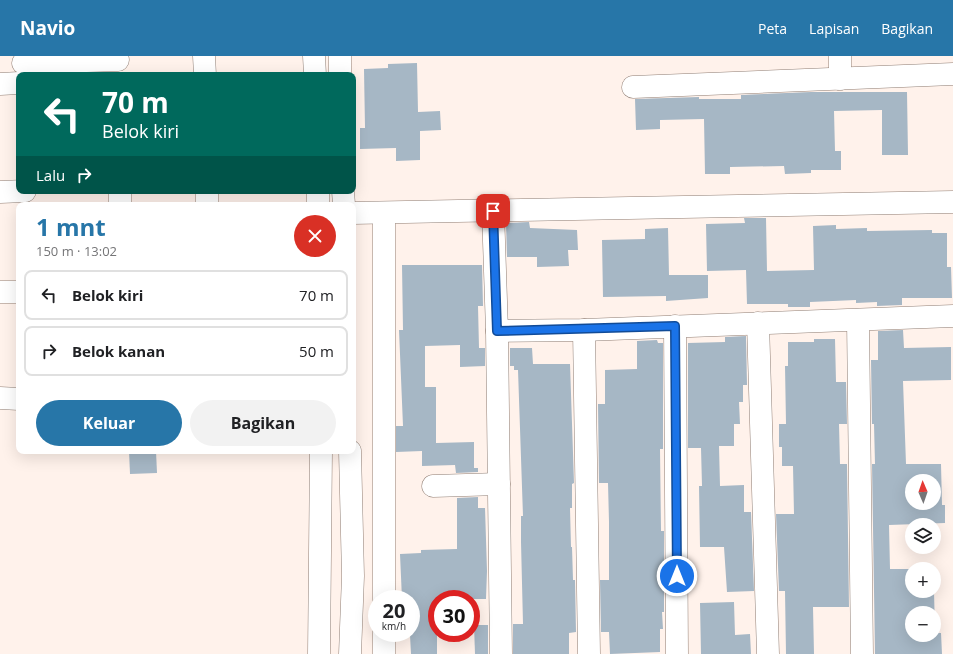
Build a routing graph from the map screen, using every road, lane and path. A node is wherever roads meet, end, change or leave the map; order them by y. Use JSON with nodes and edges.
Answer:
{"nodes":[{"id":1,"x":204,"y":56,"type":"edge"},
{"id":2,"x":314,"y":56,"type":"edge"},
{"id":3,"x":340,"y":56,"type":"edge"},
{"id":4,"x":840,"y":56,"type":"edge"},
{"id":5,"x":118,"y":64,"type":"edge"},
{"id":6,"x":22,"y":69,"type":"edge"},
{"id":7,"x":205,"y":72,"type":"edge"},
{"id":8,"x":315,"y":72,"type":"edge"},
{"id":9,"x":340,"y":72,"type":"edge"},
{"id":10,"x":16,"y":73,"type":"edge"},
{"id":11,"x":953,"y":74,"type":"edge"},
{"id":12,"x":840,"y":79,"type":"junction"},
{"id":13,"x":0,"y":84,"type":"edge"},
{"id":14,"x":633,"y":87,"type":"dead end"},
{"id":15,"x":16,"y":191,"type":"edge"},
{"id":16,"x":0,"y":192,"type":"edge"},
{"id":17,"x":953,"y":202,"type":"edge"},
{"id":18,"x":493,"y":211,"type":"junction"},
{"id":19,"x":356,"y":213,"type":"edge"},
{"id":20,"x":384,"y":213,"type":"junction"},
{"id":21,"x":0,"y":292,"type":"edge"},
{"id":22,"x":16,"y":292,"type":"edge"},
{"id":23,"x":953,"y":316,"type":"edge"},
{"id":24,"x":858,"y":320,"type":"junction"},
{"id":25,"x":758,"y":323,"type":"junction"},
{"id":26,"x":675,"y":326,"type":"junction"},
{"id":27,"x":584,"y":330,"type":"junction"},
{"id":28,"x":497,"y":331,"type":"junction"},
{"id":29,"x":0,"y":398,"type":"edge"},
{"id":30,"x":16,"y":398,"type":"edge"},
{"id":31,"x":385,"y":449,"type":"junction"},
{"id":32,"x":356,"y":450,"type":"edge"},
{"id":33,"x":321,"y":454,"type":"edge"},
{"id":34,"x":350,"y":454,"type":"edge"},
{"id":35,"x":499,"y":484,"type":"junction"},
{"id":36,"x":433,"y":486,"type":"dead end"},
{"id":37,"x":384,"y":590,"type":"edge"},
{"id":38,"x":384,"y":642,"type":"edge"},
{"id":39,"x":319,"y":654,"type":"edge"},
{"id":40,"x":350,"y":654,"type":"edge"},
{"id":41,"x":384,"y":654,"type":"edge"},
{"id":42,"x":501,"y":654,"type":"edge"},
{"id":43,"x":589,"y":654,"type":"edge"},
{"id":44,"x":677,"y":654,"type":"edge"},
{"id":45,"x":768,"y":654,"type":"edge"},
{"id":46,"x":862,"y":654,"type":"edge"}],
"edges":[{"from":1,"to":7,"type":"street"},
{"from":2,"to":8,"type":"street"},
{"from":3,"to":9,"type":"street"},
{"from":4,"to":12,"type":"street"},
{"from":5,"to":6,"type":"street"},
{"from":10,"to":13,"type":"street"},
{"from":11,"to":12,"type":"street"},
{"from":12,"to":14,"type":"street"},
{"from":15,"to":16,"type":"street"},
{"from":17,"to":18,"type":"street"},
{"from":18,"to":20,"type":"street"},
{"from":18,"to":28,"type":"street"},
{"from":19,"to":20,"type":"street"},
{"from":20,"to":31,"type":"street"},
{"from":21,"to":22,"type":"street"},
{"from":23,"to":24,"type":"street"},
{"from":24,"to":25,"type":"street"},
{"from":24,"to":46,"type":"street"},
{"from":25,"to":26,"type":"street"},
{"from":25,"to":45,"type":"street"},
{"from":26,"to":27,"type":"street"},
{"from":26,"to":44,"type":"street"},
{"from":27,"to":28,"type":"street"},
{"from":27,"to":43,"type":"street"},
{"from":28,"to":35,"type":"street"},
{"from":29,"to":30,"type":"street"},
{"from":31,"to":32,"type":"street"},
{"from":31,"to":37,"type":"street"},
{"from":33,"to":39,"type":"street"},
{"from":34,"to":40,"type":"street"},
{"from":35,"to":36,"type":"street"},
{"from":35,"to":42,"type":"street"},
{"from":38,"to":41,"type":"street"}]}
